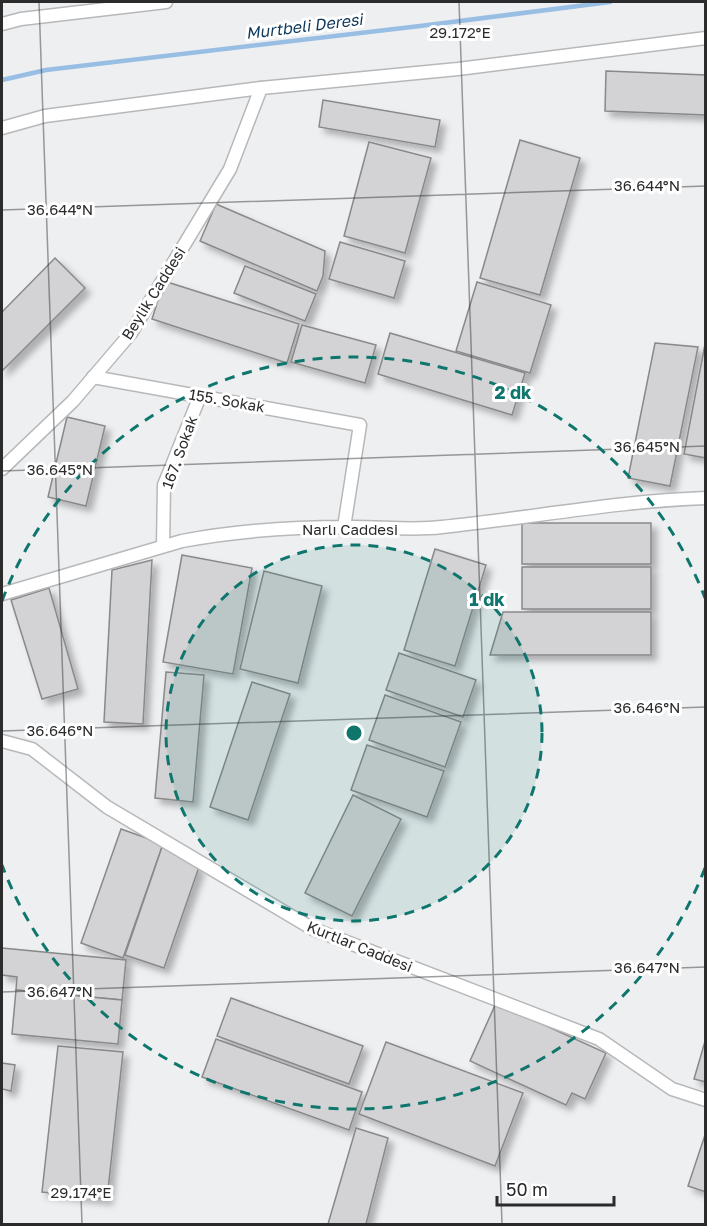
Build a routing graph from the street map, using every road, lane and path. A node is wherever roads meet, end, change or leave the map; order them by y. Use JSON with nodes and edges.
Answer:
{"nodes":[{"id":1,"x":166,"y":2,"type":"edge"},
{"id":2,"x":2,"y":24,"type":"edge"},
{"id":3,"x":705,"y":38,"type":"edge"},
{"id":4,"x":261,"y":88,"type":"junction"},
{"id":5,"x":2,"y":128,"type":"edge"},
{"id":6,"x":93,"y":377,"type":"junction"},
{"id":7,"x":200,"y":396,"type":"junction"},
{"id":8,"x":2,"y":469,"type":"edge"},
{"id":9,"x":705,"y":498,"type":"edge"},
{"id":10,"x":345,"y":526,"type":"junction"},
{"id":11,"x":163,"y":546,"type":"junction"},
{"id":12,"x":2,"y":594,"type":"edge"},
{"id":13,"x":2,"y":741,"type":"edge"},
{"id":14,"x":705,"y":1100,"type":"edge"}],
"edges":[{"from":1,"to":2,"type":"street"},
{"from":3,"to":4,"type":"street"},
{"from":4,"to":5,"type":"street"},
{"from":4,"to":6,"type":"street","name":"Beylik Caddesi"},
{"from":6,"to":7,"type":"street","name":"155. Sokak"},
{"from":6,"to":8,"type":"street","name":"Beylik Caddesi"},
{"from":7,"to":10,"type":"street","name":"155. Sokak"},
{"from":7,"to":11,"type":"street","name":"167. Sokak"},
{"from":9,"to":10,"type":"street","name":"Narlı Caddesi"},
{"from":10,"to":11,"type":"street","name":"Narlı Caddesi"},
{"from":11,"to":12,"type":"street","name":"Narlı Caddesi"},
{"from":13,"to":14,"type":"street","name":"Kurtlar Caddesi"}]}
